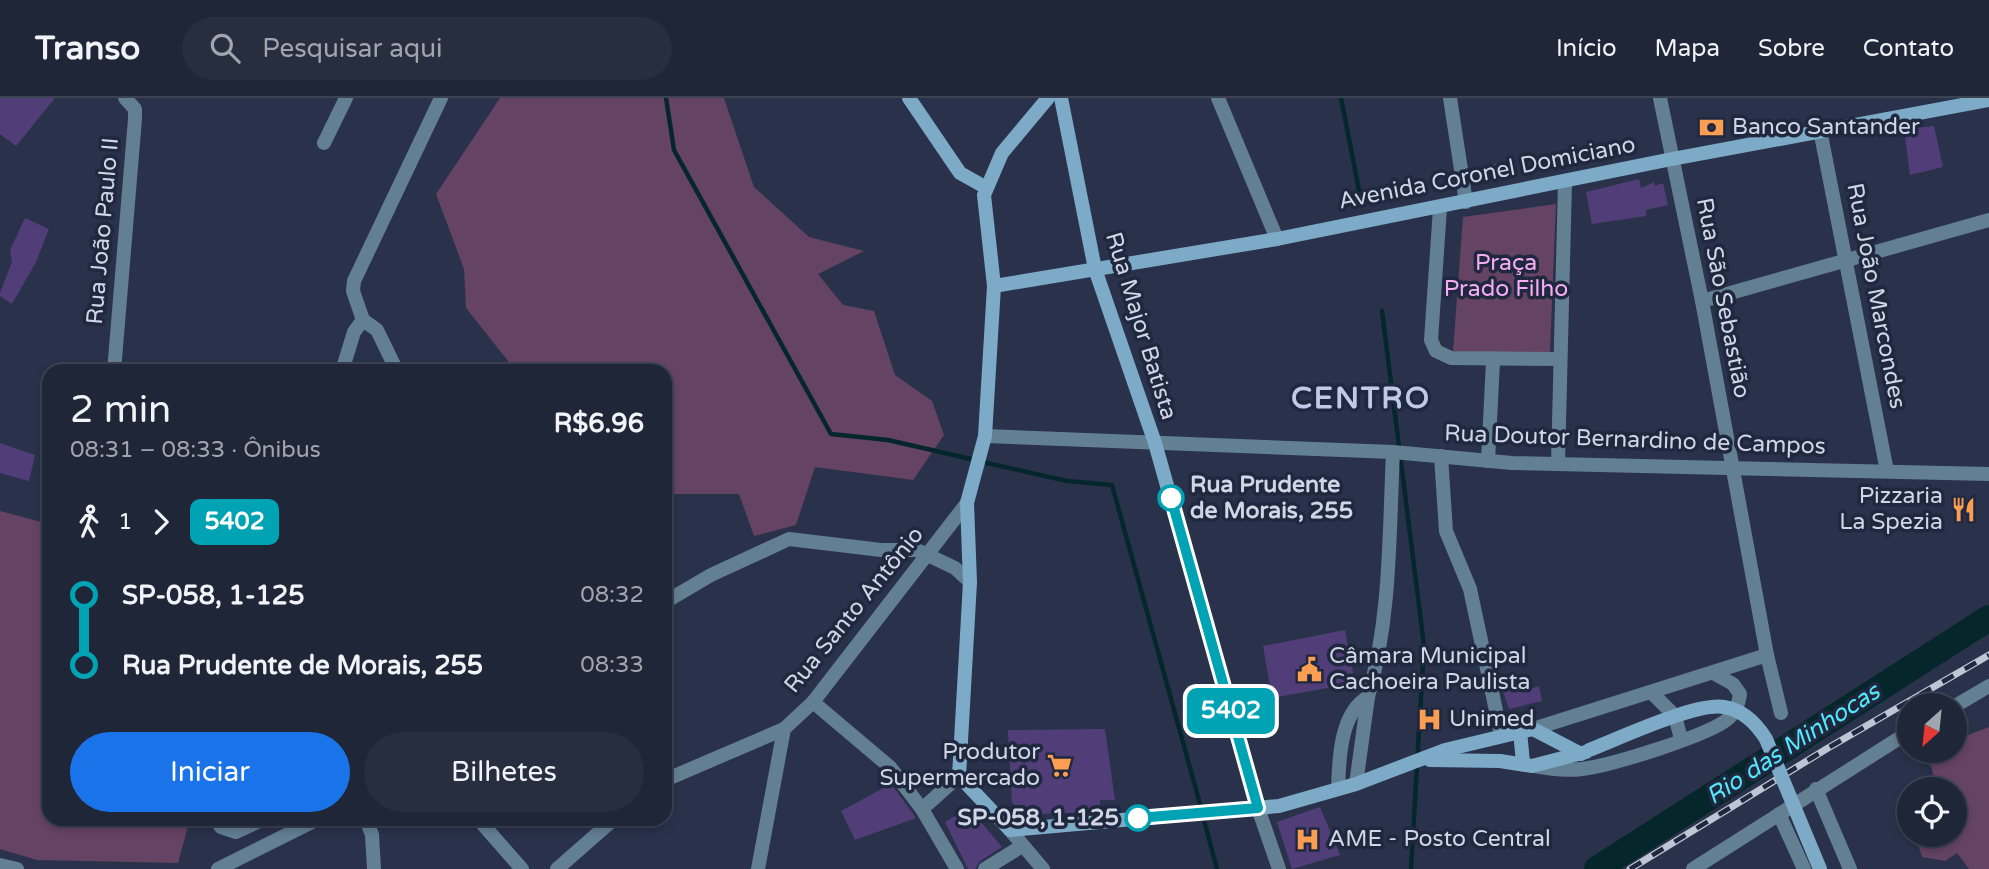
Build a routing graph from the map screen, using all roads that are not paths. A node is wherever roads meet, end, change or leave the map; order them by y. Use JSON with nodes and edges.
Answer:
{"nodes":[{"id":1,"x":125,"y":98,"type":"edge"},
{"id":2,"x":346,"y":98,"type":"edge"},
{"id":3,"x":909,"y":98,"type":"edge"},
{"id":4,"x":1048,"y":98,"type":"edge"},
{"id":5,"x":1061,"y":98,"type":"edge"},
{"id":6,"x":1217,"y":98,"type":"edge"},
{"id":7,"x":1450,"y":98,"type":"edge"},
{"id":8,"x":1660,"y":98,"type":"edge"},
{"id":9,"x":436,"y":100,"type":"edge"},
{"id":10,"x":1989,"y":100,"type":"edge"},
{"id":11,"x":1820,"y":130,"type":"junction"},
{"id":12,"x":324,"y":143,"type":"dead end"},
{"id":13,"x":1672,"y":159,"type":"junction"},
{"id":14,"x":1565,"y":182,"type":"junction"},
{"id":15,"x":985,"y":187,"type":"junction"},
{"id":16,"x":1466,"y":202,"type":"junction"},
{"id":17,"x":1440,"y":208,"type":"junction"},
{"id":18,"x":1989,"y":220,"type":"edge"},
{"id":19,"x":1277,"y":239,"type":"junction"},
{"id":20,"x":1845,"y":260,"type":"junction"},
{"id":21,"x":1095,"y":269,"type":"junction"},
{"id":22,"x":994,"y":286,"type":"junction"},
{"id":23,"x":1702,"y":301,"type":"junction"},
{"id":24,"x":363,"y":320,"type":"junction"},
{"id":25,"x":1560,"y":359,"type":"junction"},
{"id":26,"x":1493,"y":361,"type":"junction"},
{"id":27,"x":115,"y":364,"type":"edge"},
{"id":28,"x":344,"y":364,"type":"edge"},
{"id":29,"x":394,"y":364,"type":"edge"},
{"id":30,"x":985,"y":436,"type":"junction"},
{"id":31,"x":1155,"y":443,"type":"junction"},
{"id":32,"x":1393,"y":452,"type":"junction"},
{"id":33,"x":1441,"y":456,"type":"junction"},
{"id":34,"x":1488,"y":461,"type":"junction"},
{"id":35,"x":1558,"y":463,"type":"junction"},
{"id":36,"x":1732,"y":469,"type":"junction"},
{"id":37,"x":1888,"y":471,"type":"junction"},
{"id":38,"x":1989,"y":474,"type":"edge"},
{"id":39,"x":967,"y":503,"type":"junction"},
{"id":40,"x":930,"y":554,"type":"junction"},
{"id":41,"x":970,"y":582,"type":"junction"},
{"id":42,"x":672,"y":598,"type":"edge"},
{"id":43,"x":1767,"y":655,"type":"junction"},
{"id":44,"x":1715,"y":674,"type":"junction"},
{"id":45,"x":1989,"y":686,"type":"edge"},
{"id":46,"x":1652,"y":693,"type":"junction"},
{"id":47,"x":1368,"y":697,"type":"junction"},
{"id":48,"x":1967,"y":699,"type":"edge"},
{"id":49,"x":813,"y":702,"type":"junction"},
{"id":50,"x":1781,"y":713,"type":"dead end"},
{"id":51,"x":784,"y":729,"type":"junction"},
{"id":52,"x":1526,"y":730,"type":"junction"},
{"id":53,"x":1501,"y":734,"type":"junction"},
{"id":54,"x":1681,"y":739,"type":"junction"},
{"id":55,"x":1897,"y":739,"type":"edge"},
{"id":56,"x":1585,"y":752,"type":"junction"},
{"id":57,"x":1425,"y":760,"type":"junction"},
{"id":58,"x":1527,"y":764,"type":"junction"},
{"id":59,"x":959,"y":776,"type":"junction"},
{"id":60,"x":672,"y":777,"type":"edge"},
{"id":61,"x":1356,"y":784,"type":"junction"},
{"id":62,"x":1338,"y":789,"type":"junction"},
{"id":63,"x":1816,"y":789,"type":"junction"},
{"id":64,"x":1258,"y":808,"type":"junction"},
{"id":65,"x":922,"y":809,"type":"junction"},
{"id":66,"x":1779,"y":814,"type":"junction"},
{"id":67,"x":220,"y":826,"type":"edge"},
{"id":68,"x":249,"y":826,"type":"edge"},
{"id":69,"x":304,"y":826,"type":"edge"},
{"id":70,"x":368,"y":826,"type":"edge"},
{"id":71,"x":484,"y":826,"type":"edge"},
{"id":72,"x":606,"y":826,"type":"edge"},
{"id":73,"x":1010,"y":830,"type":"junction"},
{"id":74,"x":1022,"y":846,"type":"junction"},
{"id":75,"x":373,"y":848,"type":"junction"},
{"id":76,"x":0,"y":865,"type":"edge"},
{"id":77,"x":17,"y":869,"type":"edge"},
{"id":78,"x":218,"y":869,"type":"edge"},
{"id":79,"x":364,"y":869,"type":"edge"},
{"id":80,"x":374,"y":869,"type":"edge"},
{"id":81,"x":522,"y":869,"type":"edge"},
{"id":82,"x":556,"y":869,"type":"edge"},
{"id":83,"x":758,"y":869,"type":"edge"},
{"id":84,"x":957,"y":869,"type":"edge"},
{"id":85,"x":985,"y":869,"type":"edge"},
{"id":86,"x":1043,"y":869,"type":"edge"},
{"id":87,"x":1279,"y":869,"type":"edge"},
{"id":88,"x":1692,"y":869,"type":"edge"},
{"id":89,"x":1804,"y":869,"type":"edge"},
{"id":90,"x":1820,"y":869,"type":"edge"},
{"id":91,"x":1850,"y":869,"type":"edge"}],
"edges":[{"from":1,"to":27,"type":"street","name":"Rua João Paulo II"},
{"from":2,"to":12,"type":"street"},
{"from":3,"to":15,"type":"main road"},
{"from":4,"to":15,"type":"main road"},
{"from":5,"to":21,"type":"main road","name":"Rua Major Batista"},
{"from":6,"to":19,"type":"street"},
{"from":7,"to":16,"type":"street"},
{"from":8,"to":13,"type":"street","name":"Rua São Sebastião"},
{"from":9,"to":24,"type":"street"},
{"from":10,"to":11,"type":"main road","name":"Avenida Coronel Domiciano"},
{"from":11,"to":13,"type":"main road","name":"Avenida Coronel Domiciano"},
{"from":11,"to":20,"type":"street","name":"Rua João Marcondes"},
{"from":13,"to":14,"type":"main road","name":"Avenida Coronel Domiciano"},
{"from":13,"to":23,"type":"street","name":"Rua São Sebastião"},
{"from":14,"to":16,"type":"main road","name":"Avenida Coronel Domiciano"},
{"from":14,"to":25,"type":"street"},
{"from":15,"to":22,"type":"main road"},
{"from":16,"to":17,"type":"main road","name":"Avenida Coronel Domiciano"},
{"from":17,"to":19,"type":"main road","name":"Avenida Coronel Domiciano"},
{"from":17,"to":26,"type":"street"},
{"from":18,"to":20,"type":"street"},
{"from":19,"to":21,"type":"main road","name":"Avenida Coronel Domiciano"},
{"from":20,"to":23,"type":"street"},
{"from":20,"to":37,"type":"street","name":"Rua João Marcondes"},
{"from":21,"to":22,"type":"main road","name":"Avenida Coronel Domiciano"},
{"from":21,"to":31,"type":"main road","name":"Rua Major Batista"},
{"from":22,"to":30,"type":"main road"},
{"from":23,"to":36,"type":"street","name":"Rua São Sebastião"},
{"from":24,"to":28,"type":"street"},
{"from":24,"to":29,"type":"street"},
{"from":25,"to":26,"type":"street"},
{"from":25,"to":35,"type":"street"},
{"from":26,"to":34,"type":"street"},
{"from":30,"to":31,"type":"street","name":"Rua Doutor Bernardino de Campos"},
{"from":30,"to":39,"type":"main road"},
{"from":31,"to":32,"type":"street","name":"Rua Doutor Bernardino de Campos"},
{"from":31,"to":64,"type":"main road","name":"Rua Major Batista"},
{"from":32,"to":33,"type":"street","name":"Rua Doutor Bernardino de Campos"},
{"from":32,"to":47,"type":"street"},
{"from":33,"to":34,"type":"street","name":"Rua Doutor Bernardino de Campos"},
{"from":33,"to":53,"type":"street"},
{"from":34,"to":35,"type":"street","name":"Rua Doutor Bernardino de Campos"},
{"from":35,"to":36,"type":"street","name":"Rua Doutor Bernardino de Campos"},
{"from":36,"to":37,"type":"street","name":"Rua Doutor Bernardino de Campos"},
{"from":36,"to":43,"type":"street","name":"Rua São Sebastião"},
{"from":37,"to":38,"type":"street","name":"Rua Doutor Bernardino de Campos"},
{"from":39,"to":40,"type":"street","name":"Rua Santo Antônio"},
{"from":39,"to":41,"type":"main road"},
{"from":40,"to":41,"type":"street"},
{"from":40,"to":42,"type":"street"},
{"from":40,"to":49,"type":"street","name":"Rua Santo Antônio"},
{"from":41,"to":59,"type":"main road"},
{"from":43,"to":44,"type":"street"},
{"from":43,"to":50,"type":"street","name":"Rua São Sebastião"},
{"from":44,"to":46,"type":"street"},
{"from":44,"to":54,"type":"street"},
{"from":45,"to":48,"type":"street"},
{"from":46,"to":52,"type":"street"},
{"from":46,"to":54,"type":"street"},
{"from":47,"to":61,"type":"street"},
{"from":47,"to":62,"type":"street"},
{"from":49,"to":51,"type":"street","name":"Rua Santo Antônio"},
{"from":49,"to":65,"type":"street"},
{"from":51,"to":60,"type":"street"},
{"from":51,"to":83,"type":"street","name":"Rua Santo Antônio"},
{"from":52,"to":53,"type":"main road"},
{"from":52,"to":56,"type":"main road"},
{"from":52,"to":58,"type":"main road"},
{"from":53,"to":57,"type":"main road"},
{"from":54,"to":58,"type":"street"},
{"from":55,"to":63,"type":"street"},
{"from":56,"to":58,"type":"main road"},
{"from":56,"to":90,"type":"main road","bridge":true},
{"from":57,"to":58,"type":"main road"},
{"from":57,"to":61,"type":"main road"},
{"from":59,"to":65,"type":"street"},
{"from":59,"to":73,"type":"main road"},
{"from":61,"to":62,"type":"main road"},
{"from":62,"to":64,"type":"main road"},
{"from":63,"to":66,"type":"street"},
{"from":63,"to":91,"type":"street"},
{"from":64,"to":73,"type":"main road"},
{"from":64,"to":87,"type":"street"},
{"from":65,"to":84,"type":"street"},
{"from":66,"to":88,"type":"street"},
{"from":66,"to":89,"type":"street"},
{"from":67,"to":68,"type":"street"},
{"from":69,"to":78,"type":"street"},
{"from":70,"to":75,"type":"street"},
{"from":71,"to":81,"type":"street"},
{"from":72,"to":82,"type":"street"},
{"from":73,"to":74,"type":"street"},
{"from":74,"to":85,"type":"street"},
{"from":74,"to":86,"type":"street"},
{"from":75,"to":79,"type":"street"},
{"from":75,"to":80,"type":"street"},
{"from":76,"to":77,"type":"street"}]}
